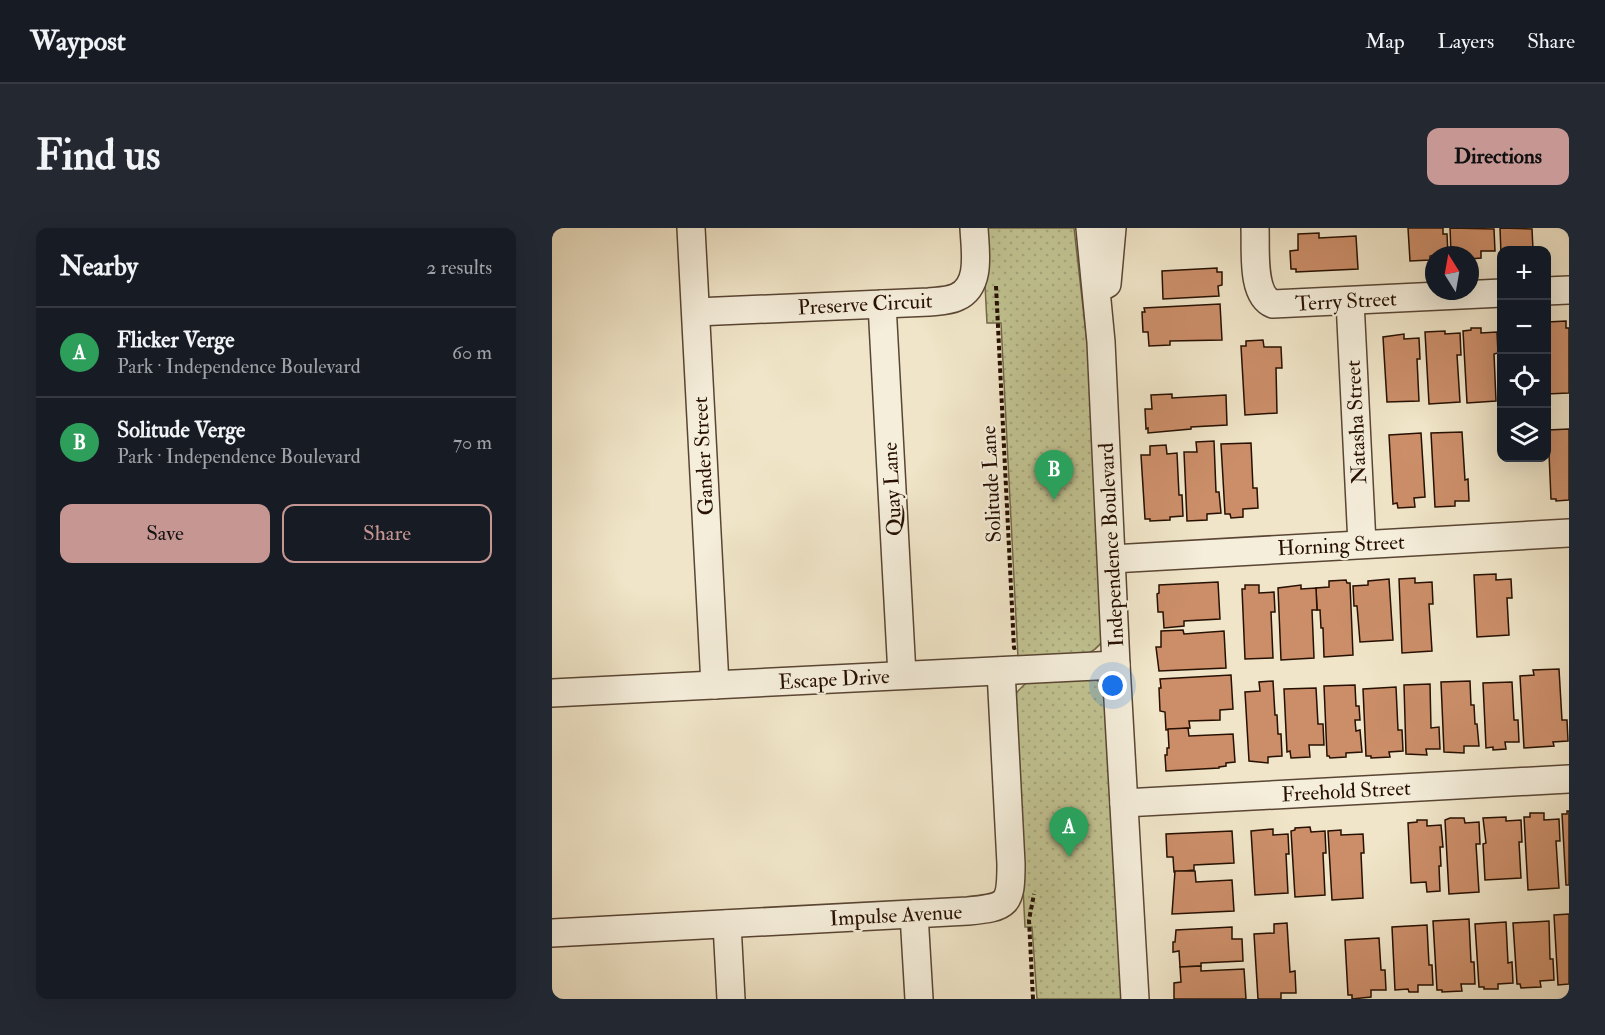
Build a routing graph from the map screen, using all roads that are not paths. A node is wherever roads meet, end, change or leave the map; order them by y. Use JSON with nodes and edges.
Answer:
{"nodes":[{"id":1,"x":691,"y":228,"type":"edge"},
{"id":2,"x":974,"y":228,"type":"edge"},
{"id":3,"x":1090,"y":228,"type":"edge"},
{"id":4,"x":1112,"y":228,"type":"edge"},
{"id":5,"x":1255,"y":228,"type":"edge"},
{"id":6,"x":1569,"y":290,"type":"edge"},
{"id":7,"x":1551,"y":291,"type":"edge"},
{"id":8,"x":1497,"y":293,"type":"edge"},
{"id":9,"x":1350,"y":301,"type":"junction"},
{"id":10,"x":882,"y":304,"type":"junction"},
{"id":11,"x":696,"y":312,"type":"junction"},
{"id":12,"x":1101,"y":342,"type":"junction"},
{"id":13,"x":1569,"y":533,"type":"edge"},
{"id":14,"x":1362,"y":544,"type":"junction"},
{"id":15,"x":1112,"y":558,"type":"junction"},
{"id":16,"x":1116,"y":665,"type":"junction"},
{"id":17,"x":1001,"y":671,"type":"junction"},
{"id":18,"x":902,"y":675,"type":"junction"},
{"id":19,"x":715,"y":685,"type":"junction"},
{"id":20,"x":552,"y":693,"type":"edge"},
{"id":21,"x":1569,"y":779,"type":"edge"},
{"id":22,"x":1124,"y":803,"type":"junction"},
{"id":23,"x":914,"y":914,"type":"junction"},
{"id":24,"x":727,"y":924,"type":"junction"},
{"id":25,"x":552,"y":933,"type":"edge"},
{"id":26,"x":731,"y":999,"type":"edge"},
{"id":27,"x":919,"y":999,"type":"edge"},
{"id":28,"x":1135,"y":999,"type":"edge"}],
"edges":[{"from":1,"to":11,"type":"street","name":"Gander Street"},
{"from":2,"to":10,"type":"street","name":"Preserve Circuit"},
{"from":3,"to":12,"type":"street","name":"Independence Boulevard"},
{"from":4,"to":12,"type":"street","name":"Independence Boulevard"},
{"from":5,"to":9,"type":"street","name":"Terry Street"},
{"from":6,"to":7,"type":"street"},
{"from":8,"to":9,"type":"street","name":"Terry Street"},
{"from":9,"to":14,"type":"street","name":"Natasha Street"},
{"from":10,"to":11,"type":"street","name":"Preserve Circuit"},
{"from":10,"to":18,"type":"street","name":"Quay Lane"},
{"from":11,"to":19,"type":"street","name":"Gander Street"},
{"from":12,"to":15,"type":"street","name":"Independence Boulevard"},
{"from":13,"to":14,"type":"street","name":"Horning Street"},
{"from":14,"to":15,"type":"street","name":"Horning Street"},
{"from":15,"to":16,"type":"street","name":"Independence Boulevard"},
{"from":16,"to":17,"type":"street","name":"Escape Drive"},
{"from":16,"to":22,"type":"street","name":"Independence Boulevard"},
{"from":17,"to":18,"type":"street","name":"Escape Drive"},
{"from":17,"to":23,"type":"street","name":"Impulse Avenue"},
{"from":18,"to":19,"type":"street","name":"Escape Drive"},
{"from":19,"to":20,"type":"street","name":"Escape Drive"},
{"from":21,"to":22,"type":"street","name":"Freehold Street"},
{"from":22,"to":28,"type":"street","name":"Independence Boulevard"},
{"from":23,"to":24,"type":"street","name":"Impulse Avenue"},
{"from":23,"to":27,"type":"street"},
{"from":24,"to":25,"type":"street","name":"Impulse Avenue"},
{"from":24,"to":26,"type":"street"}]}
